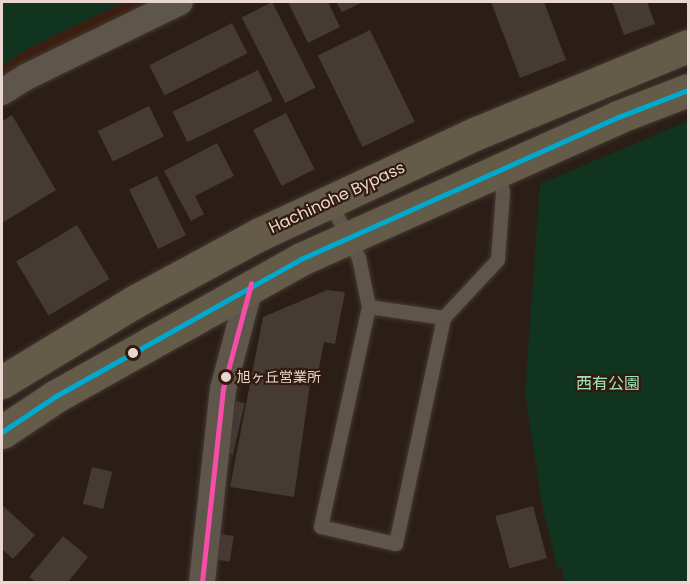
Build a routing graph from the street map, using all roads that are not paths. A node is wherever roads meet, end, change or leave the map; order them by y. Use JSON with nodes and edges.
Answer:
{"nodes":[{"id":1,"x":180,"y":2,"type":"edge"},
{"id":2,"x":688,"y":46,"type":"edge"},
{"id":3,"x":688,"y":90,"type":"edge"},
{"id":4,"x":2,"y":92,"type":"edge"},
{"id":5,"x":498,"y":169,"type":"junction"},
{"id":6,"x":329,"y":200,"type":"junction"},
{"id":7,"x":347,"y":236,"type":"junction"},
{"id":8,"x":251,"y":284,"type":"junction"},
{"id":9,"x":369,"y":307,"type":"junction"},
{"id":10,"x":444,"y":318,"type":"junction"},
{"id":11,"x":2,"y":382,"type":"edge"},
{"id":12,"x":2,"y":432,"type":"edge"},
{"id":13,"x":202,"y":582,"type":"edge"}],
"edges":[{"from":1,"to":4,"type":"street"},
{"from":2,"to":6,"type":"highway","name":"Hachinohe Bypass"},
{"from":3,"to":5,"type":"highway"},
{"from":5,"to":7,"type":"highway"},
{"from":5,"to":10,"type":"lane"},
{"from":6,"to":7,"type":"lane"},
{"from":6,"to":11,"type":"highway","name":"Hachinohe Bypass"},
{"from":7,"to":8,"type":"highway"},
{"from":7,"to":9,"type":"lane"},
{"from":8,"to":12,"type":"highway"},
{"from":8,"to":13,"type":"street"},
{"from":9,"to":10,"type":"lane"},
{"from":9,"to":10,"type":"lane"}]}
